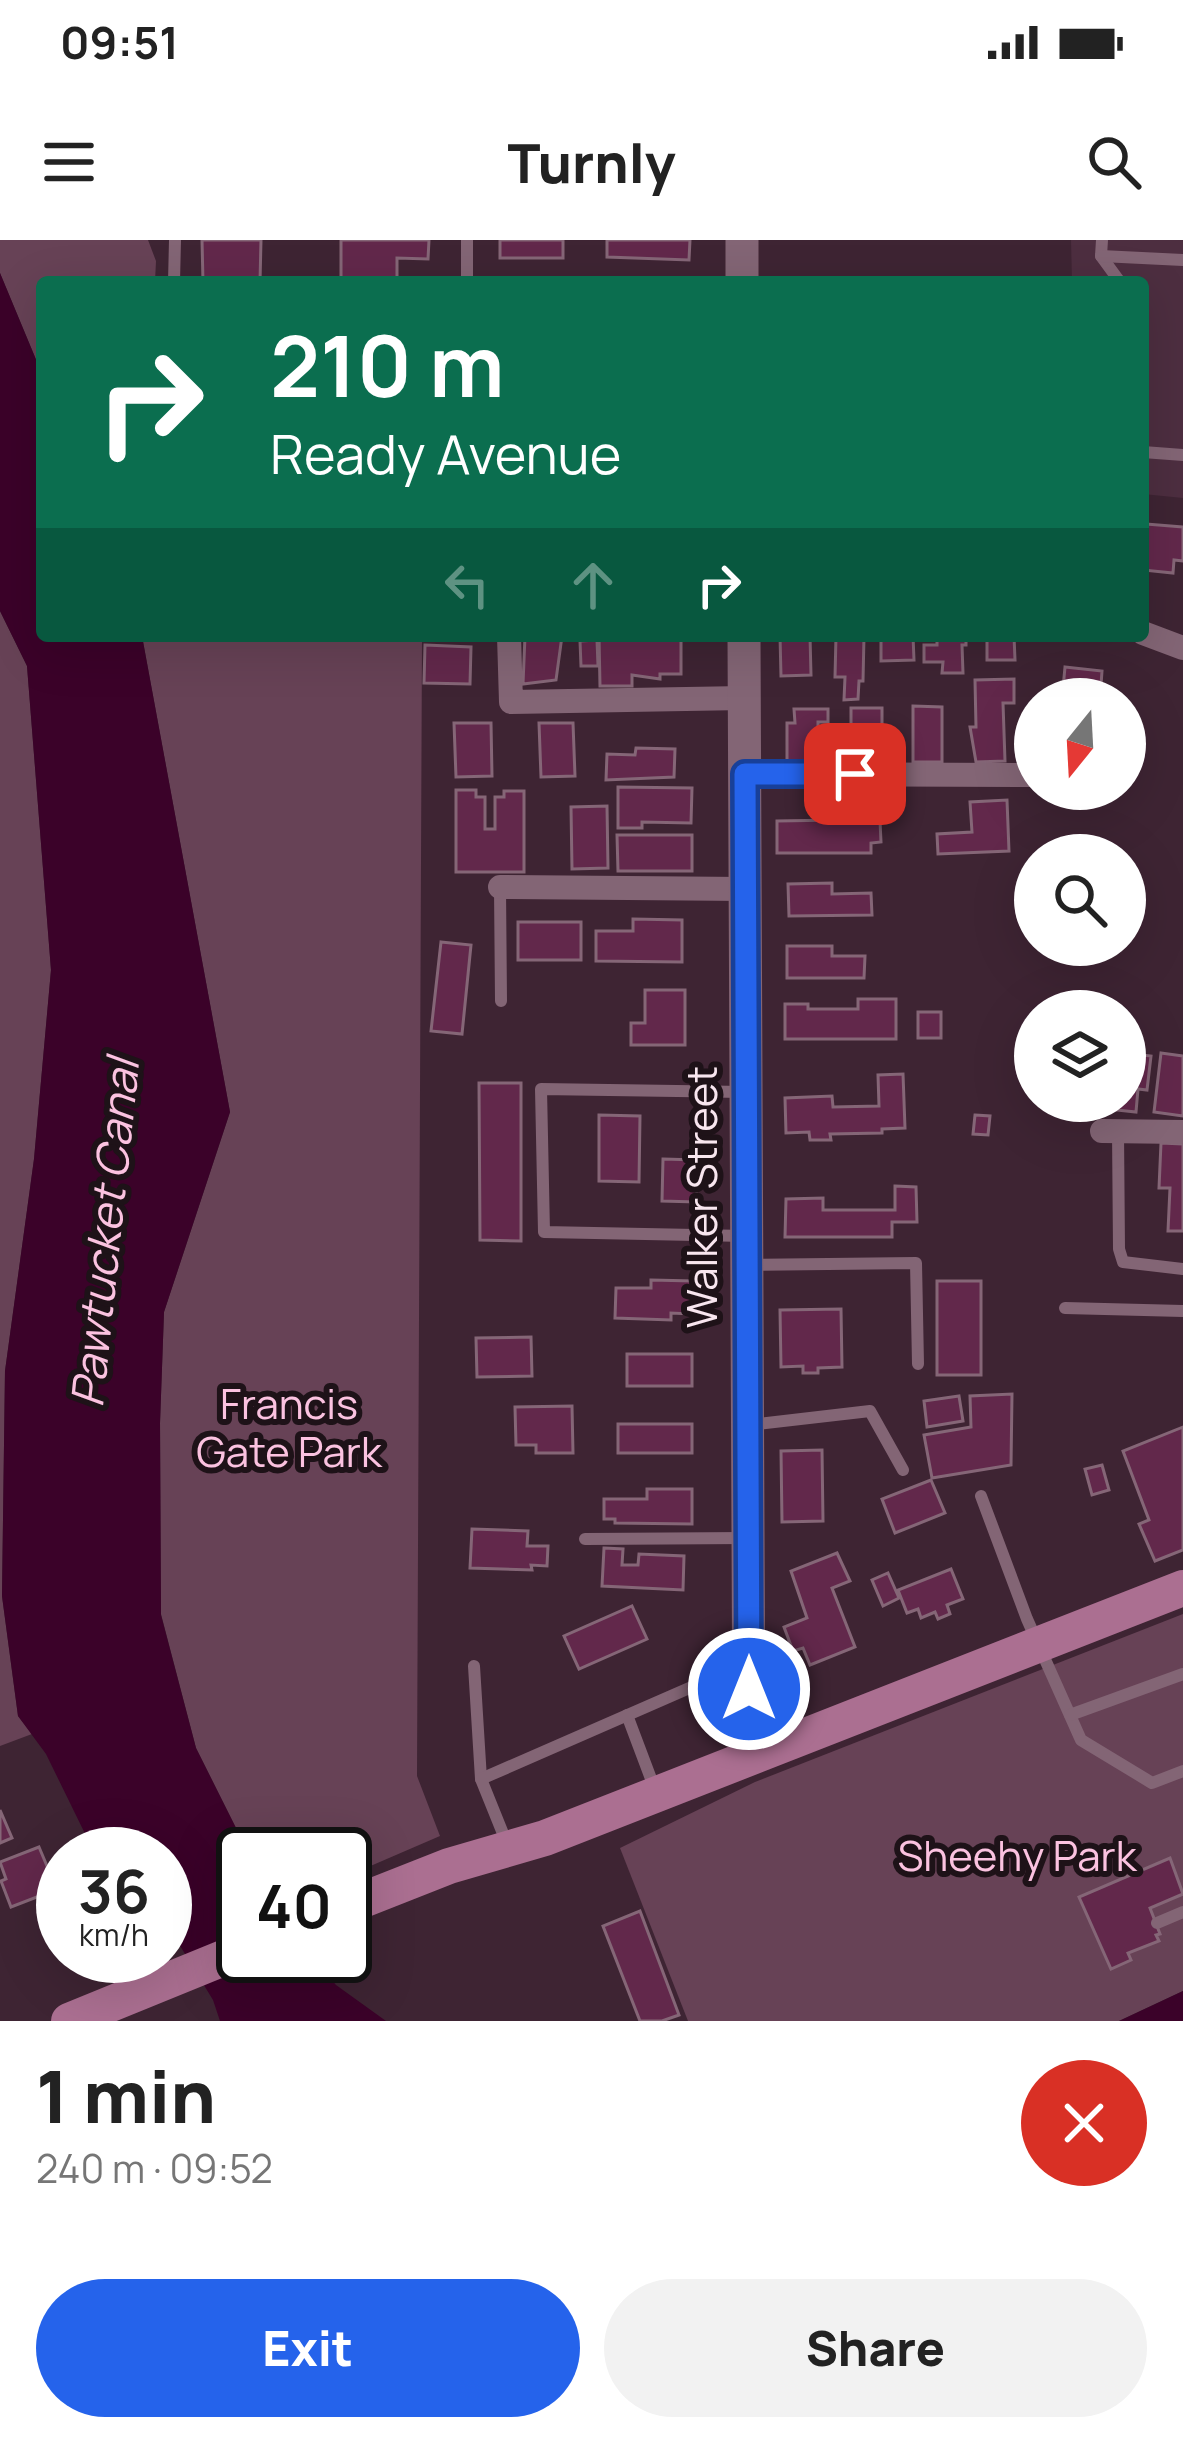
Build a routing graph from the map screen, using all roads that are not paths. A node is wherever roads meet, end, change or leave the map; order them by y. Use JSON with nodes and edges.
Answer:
{"nodes":[{"id":1,"x":175,"y":240,"type":"edge"},
{"id":2,"x":467,"y":240,"type":"edge"},
{"id":3,"x":742,"y":240,"type":"edge"},
{"id":4,"x":1102,"y":240,"type":"edge"},
{"id":5,"x":1101,"y":256,"type":"junction"},
{"id":6,"x":1183,"y":260,"type":"edge"},
{"id":7,"x":174,"y":276,"type":"edge"},
{"id":8,"x":467,"y":276,"type":"edge"},
{"id":9,"x":742,"y":276,"type":"edge"},
{"id":10,"x":1116,"y":276,"type":"edge"},
{"id":11,"x":1149,"y":452,"type":"edge"},
{"id":12,"x":1183,"y":455,"type":"edge"},
{"id":13,"x":1149,"y":635,"type":"edge"},
{"id":14,"x":509,"y":642,"type":"edge"},
{"id":15,"x":744,"y":642,"type":"edge"},
{"id":16,"x":1183,"y":648,"type":"edge"},
{"id":17,"x":744,"y":698,"type":"junction"},
{"id":18,"x":745,"y":774,"type":"junction"},
{"id":19,"x":1014,"y":775,"type":"edge"},
{"id":20,"x":500,"y":887,"type":"joint"},
{"id":21,"x":745,"y":889,"type":"junction"},
{"id":22,"x":501,"y":1001,"type":"dead end"},
{"id":23,"x":746,"y":1092,"type":"junction"},
{"id":24,"x":1110,"y":1131,"type":"joint"},
{"id":25,"x":1183,"y":1132,"type":"edge"},
{"id":26,"x":747,"y":1250,"type":"junction"},
{"id":27,"x":1183,"y":1269,"type":"edge"},
{"id":28,"x":1065,"y":1308,"type":"dead end"},
{"id":29,"x":1183,"y":1311,"type":"edge"},
{"id":30,"x":918,"y":1364,"type":"dead end"},
{"id":31,"x":748,"y":1425,"type":"junction"},
{"id":32,"x":904,"y":1470,"type":"dead end"},
{"id":33,"x":980,"y":1496,"type":"dead end"},
{"id":34,"x":748,"y":1538,"type":"junction"},
{"id":35,"x":585,"y":1539,"type":"dead end"},
{"id":36,"x":1183,"y":1588,"type":"edge"},
{"id":37,"x":1040,"y":1645,"type":"junction"},
{"id":38,"x":749,"y":1662,"type":"junction"},
{"id":39,"x":475,"y":1666,"type":"dead end"},
{"id":40,"x":1183,"y":1675,"type":"edge"},
{"id":41,"x":627,"y":1715,"type":"junction"},
{"id":42,"x":1070,"y":1715,"type":"junction"},
{"id":43,"x":749,"y":1757,"type":"junction"},
{"id":44,"x":1182,"y":1776,"type":"edge"},
{"id":45,"x":481,"y":1779,"type":"junction"},
{"id":46,"x":656,"y":1793,"type":"junction"},
{"id":47,"x":509,"y":1849,"type":"junction"},
{"id":48,"x":372,"y":1896,"type":"edge"},
{"id":49,"x":1183,"y":1912,"type":"edge"},
{"id":50,"x":1156,"y":1923,"type":"dead end"},
{"id":51,"x":216,"y":1962,"type":"edge"},
{"id":52,"x":69,"y":2021,"type":"edge"}],
"edges":[{"from":1,"to":7,"type":"lane"},
{"from":2,"to":8,"type":"lane"},
{"from":3,"to":9,"type":"street"},
{"from":4,"to":5,"type":"lane"},
{"from":5,"to":6,"type":"lane"},
{"from":5,"to":10,"type":"lane"},
{"from":11,"to":12,"type":"lane"},
{"from":13,"to":16,"type":"street"},
{"from":14,"to":17,"type":"street"},
{"from":15,"to":17,"type":"street","name":"Walker Street"},
{"from":17,"to":18,"type":"street","name":"Walker Street"},
{"from":18,"to":19,"type":"street"},
{"from":18,"to":21,"type":"street","name":"Walker Street"},
{"from":20,"to":21,"type":"street"},
{"from":20,"to":22,"type":"lane"},
{"from":21,"to":23,"type":"street","name":"Walker Street"},
{"from":23,"to":26,"type":"street","name":"Walker Street"},
{"from":23,"to":26,"type":"lane"},
{"from":24,"to":25,"type":"street"},
{"from":24,"to":27,"type":"lane"},
{"from":26,"to":30,"type":"lane"},
{"from":26,"to":31,"type":"street","name":"Walker Street"},
{"from":28,"to":29,"type":"lane"},
{"from":31,"to":32,"type":"lane"},
{"from":31,"to":34,"type":"street","name":"Walker Street"},
{"from":33,"to":37,"type":"lane"},
{"from":34,"to":35,"type":"lane"},
{"from":34,"to":38,"type":"street","name":"Walker Street"},
{"from":36,"to":37,"type":"main road"},
{"from":37,"to":42,"type":"lane"},
{"from":37,"to":43,"type":"main road"},
{"from":38,"to":41,"type":"lane"},
{"from":38,"to":43,"type":"street","name":"Walker Street"},
{"from":39,"to":45,"type":"lane"},
{"from":40,"to":42,"type":"lane"},
{"from":41,"to":45,"type":"lane"},
{"from":41,"to":46,"type":"lane"},
{"from":42,"to":44,"type":"lane"},
{"from":43,"to":46,"type":"main road"},
{"from":45,"to":47,"type":"lane"},
{"from":46,"to":47,"type":"main road"},
{"from":47,"to":48,"type":"main road"},
{"from":49,"to":50,"type":"lane"},
{"from":51,"to":52,"type":"main road"}]}
